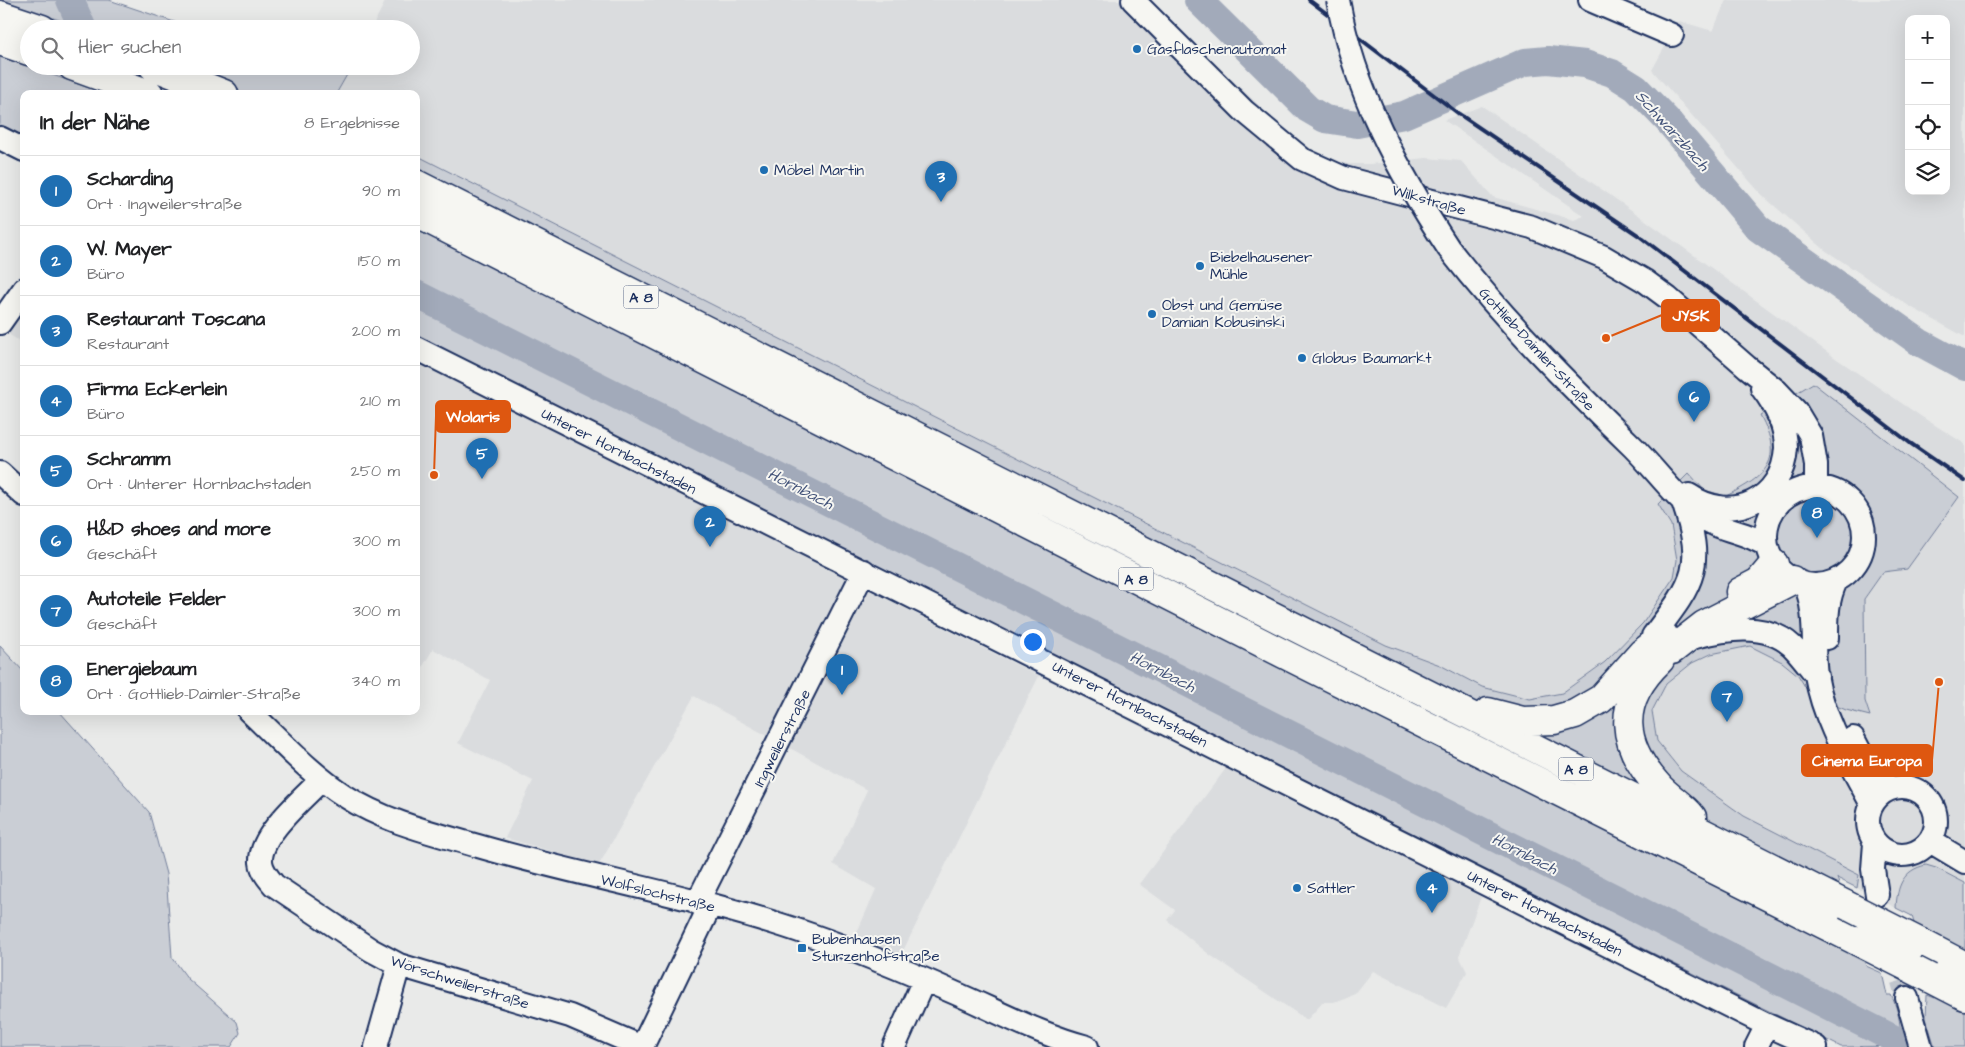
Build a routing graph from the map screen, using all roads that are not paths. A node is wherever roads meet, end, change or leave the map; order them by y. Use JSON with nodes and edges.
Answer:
{"nodes":[{"id":1,"x":1134,"y":0,"type":"edge"},
{"id":2,"x":1338,"y":0,"type":"edge"},
{"id":3,"x":1590,"y":0,"type":"edge"},
{"id":4,"x":5,"y":25,"type":"edge"},
{"id":5,"x":20,"y":35,"type":"edge"},
{"id":6,"x":1672,"y":35,"type":"dead end"},
{"id":7,"x":97,"y":75,"type":"edge"},
{"id":8,"x":176,"y":75,"type":"edge"},
{"id":9,"x":139,"y":90,"type":"edge"},
{"id":10,"x":214,"y":90,"type":"edge"},
{"id":11,"x":0,"y":138,"type":"edge"},
{"id":12,"x":20,"y":148,"type":"edge"},
{"id":13,"x":420,"y":186,"type":"edge"},
{"id":14,"x":420,"y":215,"type":"edge"},
{"id":15,"x":20,"y":295,"type":"edge"},
{"id":16,"x":0,"y":323,"type":"edge"},
{"id":17,"x":420,"y":350,"type":"edge"},
{"id":18,"x":1747,"y":367,"type":"junction"},
{"id":19,"x":0,"y":473,"type":"edge"},
{"id":20,"x":1659,"y":474,"type":"junction"},
{"id":21,"x":1816,"y":487,"type":"junction"},
{"id":22,"x":20,"y":491,"type":"edge"},
{"id":23,"x":1678,"y":497,"type":"junction"},
{"id":24,"x":1772,"y":513,"type":"junction"},
{"id":25,"x":1785,"y":568,"type":"junction"},
{"id":26,"x":864,"y":571,"type":"junction"},
{"id":27,"x":1836,"y":581,"type":"junction"},
{"id":28,"x":1664,"y":643,"type":"junction"},
{"id":29,"x":1817,"y":676,"type":"junction"},
{"id":30,"x":1445,"y":702,"type":"junction"},
{"id":31,"x":253,"y":715,"type":"edge"},
{"id":32,"x":321,"y":780,"type":"junction"},
{"id":33,"x":1890,"y":789,"type":"junction"},
{"id":34,"x":1872,"y":805,"type":"junction"},
{"id":35,"x":1708,"y":836,"type":"junction"},
{"id":36,"x":1930,"y":841,"type":"junction"},
{"id":37,"x":1876,"y":843,"type":"junction"},
{"id":38,"x":1908,"y":855,"type":"junction"},
{"id":39,"x":1965,"y":862,"type":"edge"},
{"id":40,"x":703,"y":904,"type":"junction"},
{"id":41,"x":399,"y":965,"type":"junction"},
{"id":42,"x":1965,"y":966,"type":"edge"},
{"id":43,"x":924,"y":980,"type":"junction"},
{"id":44,"x":1965,"y":996,"type":"edge"},
{"id":45,"x":1910,"y":1006,"type":"tunnel mouth"},
{"id":46,"x":1767,"y":1025,"type":"junction"},
{"id":47,"x":376,"y":1047,"type":"edge"},
{"id":48,"x":642,"y":1047,"type":"edge"},
{"id":49,"x":894,"y":1047,"type":"edge"},
{"id":50,"x":1087,"y":1047,"type":"edge"},
{"id":51,"x":1756,"y":1047,"type":"edge"},
{"id":52,"x":1816,"y":1047,"type":"edge"},
{"id":53,"x":1921,"y":1047,"type":"edge"}],
"edges":[{"from":1,"to":18,"type":"street","name":"Wilkstraße"},
{"from":2,"to":20,"type":"street","name":"Gottlieb-Daimler-Straße","bridge":true},
{"from":3,"to":6,"type":"street"},
{"from":4,"to":5,"type":"main road"},
{"from":7,"to":9,"type":"main road"},
{"from":8,"to":10,"type":"main road"},
{"from":11,"to":12,"type":"street"},
{"from":13,"to":30,"type":"main road","number":"A 8"},
{"from":14,"to":44,"type":"main road","number":"A 8","bridge":true},
{"from":15,"to":16,"type":"street"},
{"from":17,"to":26,"type":"street","name":"Unterer Hornbachstaden"},
{"from":18,"to":20,"type":"street","name":"Wilkstraße"},
{"from":18,"to":21,"type":"street","name":"Wilkstraße"},
{"from":19,"to":22,"type":"street"},
{"from":20,"to":23,"type":"street","name":"Gottlieb-Daimler-Straße"},
{"from":21,"to":24,"type":"street"},
{"from":21,"to":27,"type":"street"},
{"from":23,"to":24,"type":"street","name":"Gottlieb-Daimler-Straße"},
{"from":23,"to":25,"type":"street","name":"Gottlieb-Daimler-Straße"},
{"from":23,"to":28,"type":"street"},
{"from":24,"to":25,"type":"street"},
{"from":25,"to":27,"type":"street"},
{"from":25,"to":28,"type":"main road"},
{"from":25,"to":29,"type":"street"},
{"from":26,"to":40,"type":"street","name":"Ingweilerstraße"},
{"from":26,"to":46,"type":"street","name":"Unterer Hornbachstaden"},
{"from":27,"to":33,"type":"street"},
{"from":28,"to":29,"type":"street"},
{"from":28,"to":30,"type":"main road"},
{"from":28,"to":35,"type":"main road"},
{"from":29,"to":34,"type":"street"},
{"from":30,"to":35,"type":"main road","number":"A 8"},
{"from":31,"to":32,"type":"street","name":"Wolfslochstraße"},
{"from":32,"to":40,"type":"street","name":"Wolfslochstraße"},
{"from":32,"to":41,"type":"street","name":"Wörschweilerstraße"},
{"from":33,"to":34,"type":"street"},
{"from":33,"to":36,"type":"street"},
{"from":34,"to":37,"type":"street"},
{"from":35,"to":42,"type":"main road","number":"A 8","bridge":true},
{"from":36,"to":38,"type":"street"},
{"from":36,"to":39,"type":"street"},
{"from":37,"to":38,"type":"street"},
{"from":37,"to":38,"type":"street"},
{"from":40,"to":43,"type":"street","name":"Wolfslochstraße"},
{"from":40,"to":48,"type":"street","name":"Ingweilerstraße"},
{"from":41,"to":47,"type":"street"},
{"from":41,"to":48,"type":"street","name":"Wörschweilerstraße"},
{"from":43,"to":49,"type":"street"},
{"from":43,"to":50,"type":"street","name":"Wolfslochstraße"},
{"from":45,"to":53,"type":"street"},
{"from":46,"to":51,"type":"street"},
{"from":46,"to":52,"type":"street","name":"Unterer Hornbachstaden"}]}
